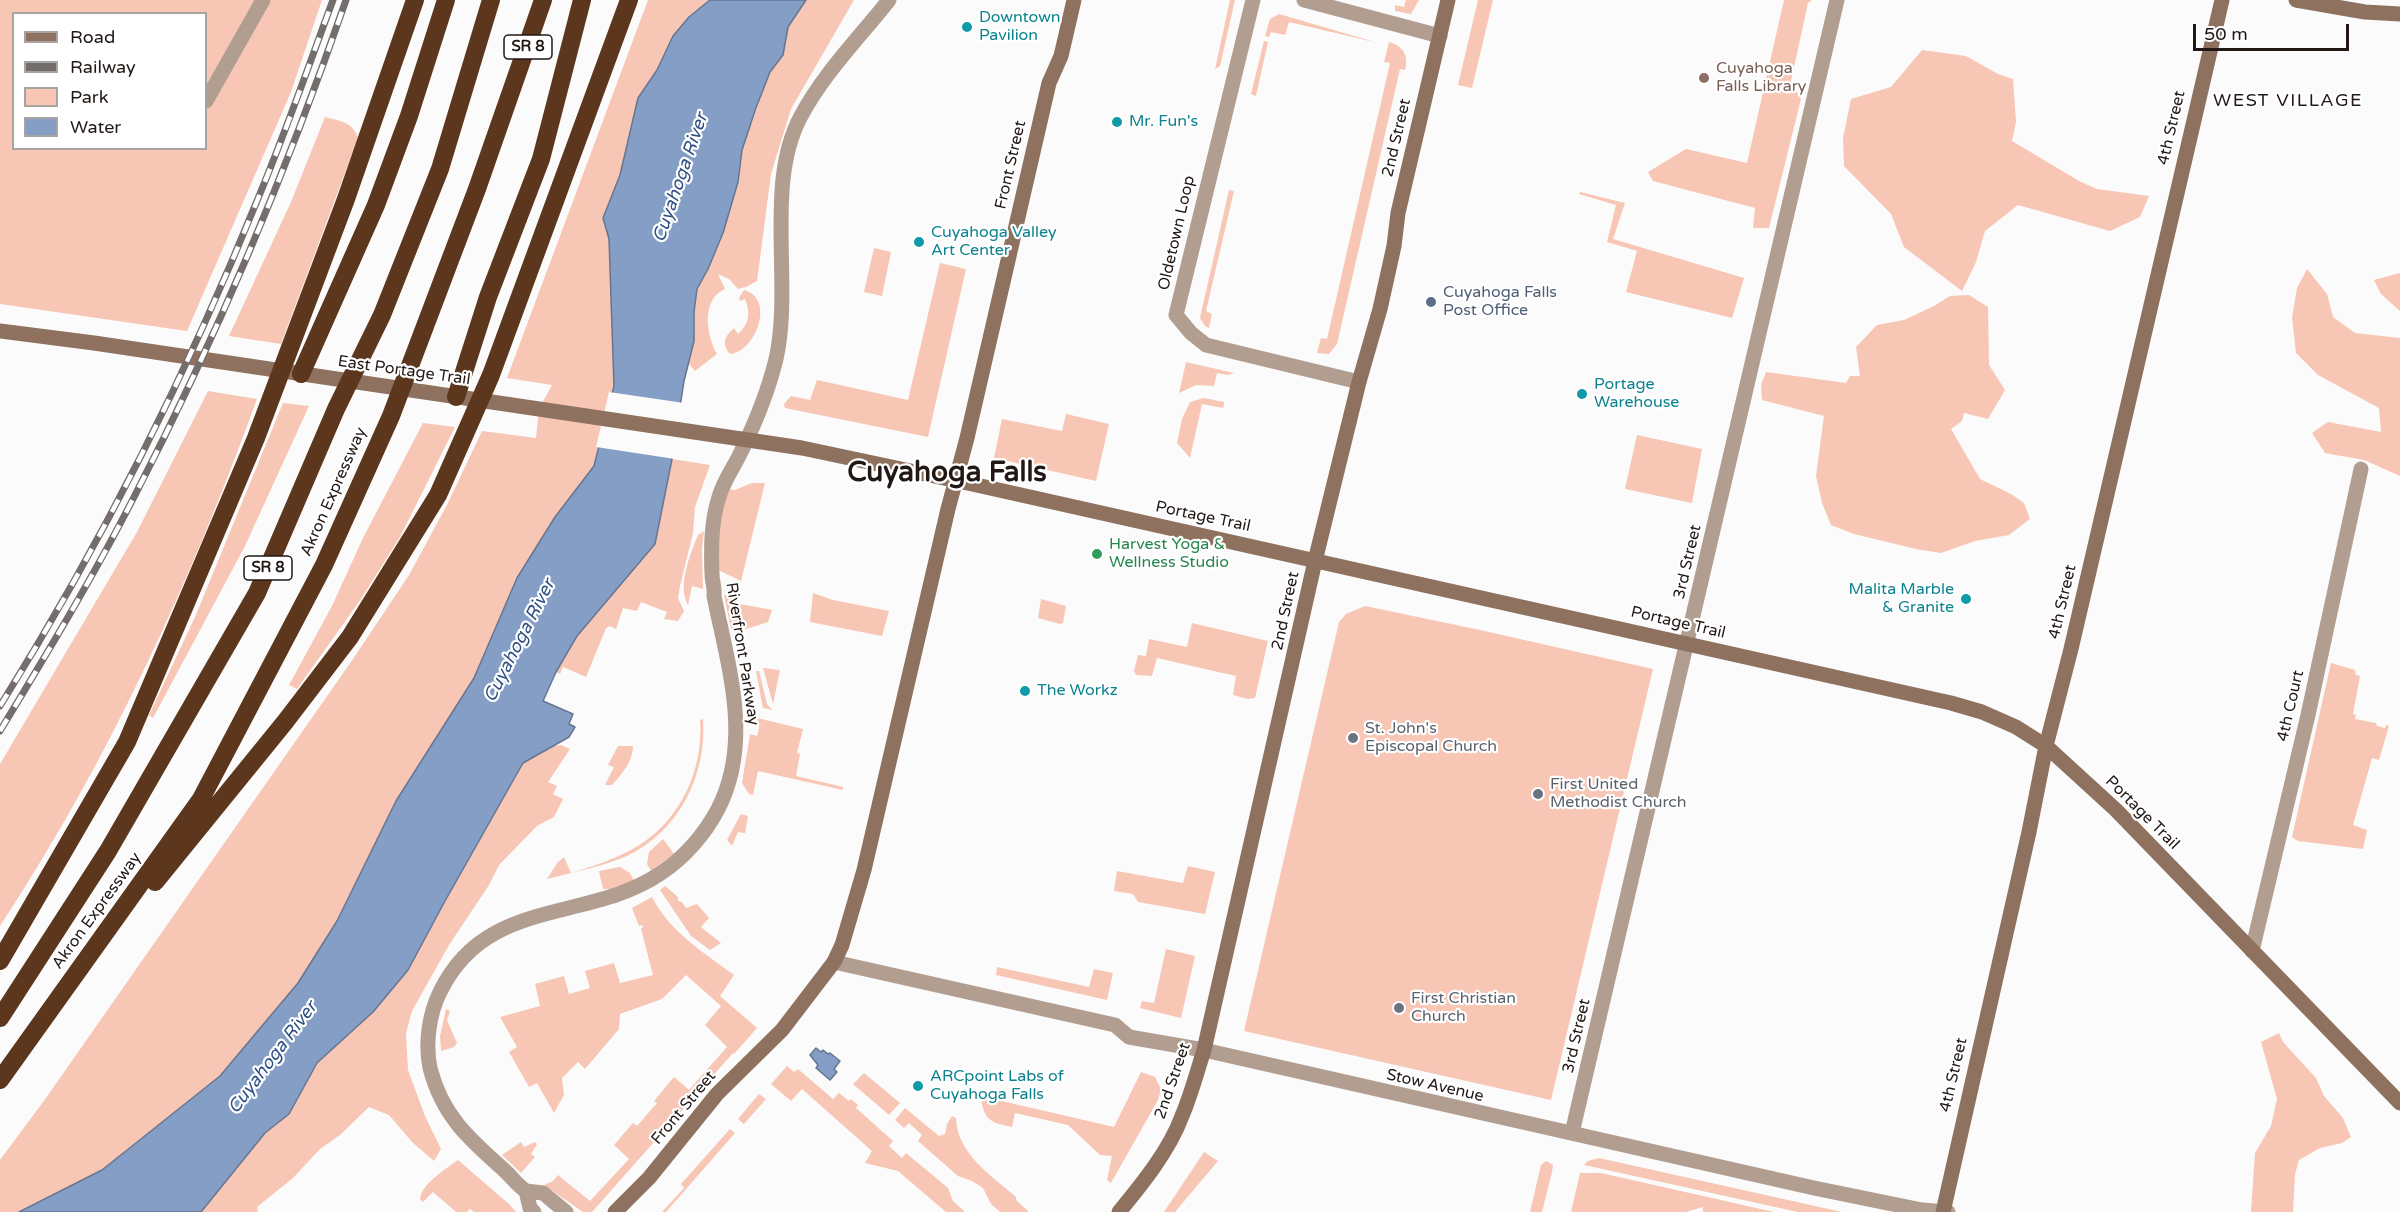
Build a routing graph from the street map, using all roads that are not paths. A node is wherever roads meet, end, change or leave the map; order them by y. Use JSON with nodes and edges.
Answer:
{"nodes":[{"id":1,"x":264,"y":0,"type":"edge"},
{"id":2,"x":415,"y":0,"type":"edge"},
{"id":3,"x":446,"y":0,"type":"edge"},
{"id":4,"x":491,"y":0,"type":"edge"},
{"id":5,"x":543,"y":0,"type":"edge"},
{"id":6,"x":582,"y":0,"type":"edge"},
{"id":7,"x":629,"y":0,"type":"edge"},
{"id":8,"x":889,"y":0,"type":"edge"},
{"id":9,"x":1074,"y":0,"type":"edge"},
{"id":10,"x":1253,"y":0,"type":"edge"},
{"id":11,"x":1304,"y":0,"type":"edge"},
{"id":12,"x":1448,"y":0,"type":"edge"},
{"id":13,"x":1837,"y":0,"type":"edge"},
{"id":14,"x":2222,"y":0,"type":"edge"},
{"id":15,"x":2296,"y":0,"type":"edge"},
{"id":16,"x":2400,"y":14,"type":"edge"},
{"id":17,"x":1440,"y":36,"type":"junction"},
{"id":18,"x":207,"y":99,"type":"edge"},
{"id":19,"x":0,"y":331,"type":"edge"},
{"id":20,"x":302,"y":374,"type":"junction"},
{"id":21,"x":1359,"y":382,"type":"junction"},
{"id":22,"x":456,"y":397,"type":"junction"},
{"id":23,"x":802,"y":448,"type":"joint"},
{"id":24,"x":2361,"y":469,"type":"dead end"},
{"id":25,"x":955,"y":480,"type":"junction"},
{"id":26,"x":1315,"y":561,"type":"junction"},
{"id":27,"x":1688,"y":643,"type":"junction"},
{"id":28,"x":2046,"y":746,"type":"junction"},
{"id":29,"x":2252,"y":951,"type":"junction"},
{"id":30,"x":0,"y":961,"type":"edge"},
{"id":31,"x":834,"y":962,"type":"junction"},
{"id":32,"x":0,"y":1018,"type":"edge"},
{"id":33,"x":42,"y":1021,"type":"junction"},
{"id":34,"x":1204,"y":1050,"type":"junction"},
{"id":35,"x":0,"y":1080,"type":"edge"},
{"id":36,"x":2400,"y":1103,"type":"edge"},
{"id":37,"x":1572,"y":1132,"type":"junction"},
{"id":38,"x":526,"y":1191,"type":"junction"},
{"id":39,"x":534,"y":1212,"type":"edge"},
{"id":40,"x":566,"y":1212,"type":"edge"},
{"id":41,"x":615,"y":1212,"type":"edge"},
{"id":42,"x":1119,"y":1212,"type":"edge"},
{"id":43,"x":1945,"y":1212,"type":"edge"}],
"edges":[{"from":1,"to":18,"type":"street"},
{"from":2,"to":30,"type":"highway"},
{"from":3,"to":20,"type":"highway"},
{"from":4,"to":32,"type":"highway","name":"Akron Expressway","number":"SR 8"},
{"from":5,"to":33,"type":"highway","name":"Akron Expressway","number":"SR 8"},
{"from":6,"to":22,"type":"highway"},
{"from":7,"to":33,"type":"highway"},
{"from":8,"to":38,"type":"street","name":"Riverfront Parkway"},
{"from":9,"to":25,"type":"main road","name":"Front Street"},
{"from":10,"to":21,"type":"street","name":"Oldetown Loop"},
{"from":11,"to":17,"type":"street"},
{"from":12,"to":17,"type":"main road","name":"2nd Street"},
{"from":13,"to":27,"type":"street","name":"3rd Street"},
{"from":14,"to":28,"type":"main road","name":"4th Street"},
{"from":15,"to":16,"type":"main road"},
{"from":17,"to":21,"type":"main road","name":"2nd Street"},
{"from":19,"to":20,"type":"main road","name":"East Portage Trail"},
{"from":20,"to":22,"type":"main road","name":"East Portage Trail"},
{"from":21,"to":26,"type":"main road","name":"2nd Street"},
{"from":22,"to":23,"type":"main road","name":"East Portage Trail"},
{"from":23,"to":25,"type":"main road","name":"Portage Trail"},
{"from":24,"to":29,"type":"street","name":"4th Court"},
{"from":25,"to":26,"type":"main road","name":"Portage Trail"},
{"from":25,"to":31,"type":"main road","name":"Front Street"},
{"from":26,"to":27,"type":"main road","name":"Portage Trail"},
{"from":26,"to":34,"type":"main road","name":"2nd Street"},
{"from":27,"to":28,"type":"main road","name":"Portage Trail"},
{"from":27,"to":37,"type":"street","name":"3rd Street"},
{"from":28,"to":29,"type":"main road","name":"Portage Trail"},
{"from":28,"to":43,"type":"main road","name":"4th Street"},
{"from":29,"to":36,"type":"main road","name":"Portage Trail"},
{"from":31,"to":34,"type":"street","name":"Stow Avenue"},
{"from":31,"to":41,"type":"main road","name":"Front Street"},
{"from":33,"to":35,"type":"highway","name":"Akron Expressway","number":"SR 8"},
{"from":34,"to":37,"type":"street","name":"Stow Avenue"},
{"from":34,"to":42,"type":"main road","name":"2nd Street"},
{"from":37,"to":43,"type":"street","name":"Stow Avenue"},
{"from":38,"to":39,"type":"street","name":"Riverfront Parkway"},
{"from":38,"to":40,"type":"street","name":"Riverfront Parkway"}]}
